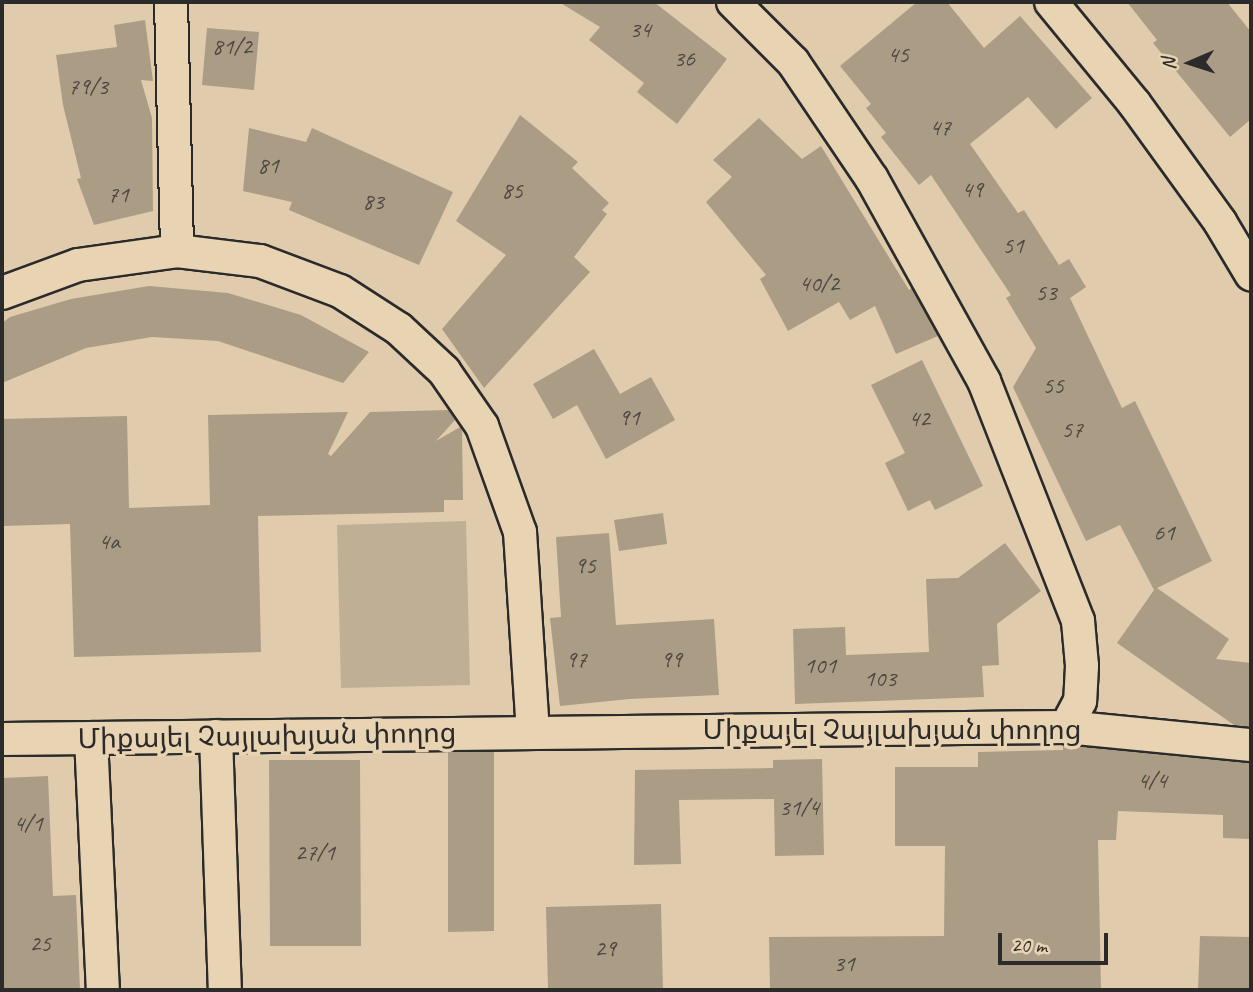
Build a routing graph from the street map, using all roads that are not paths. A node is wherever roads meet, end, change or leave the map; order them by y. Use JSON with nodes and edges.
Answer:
{"nodes":[{"id":1,"x":171,"y":2,"type":"edge"},
{"id":2,"x":733,"y":2,"type":"edge"},
{"id":3,"x":1051,"y":2,"type":"edge"},
{"id":4,"x":177,"y":251,"type":"junction"},
{"id":5,"x":1251,"y":274,"type":"edge"},
{"id":6,"x":2,"y":293,"type":"edge"},
{"id":7,"x":1066,"y":727,"type":"junction"},
{"id":8,"x":533,"y":733,"type":"junction"},
{"id":9,"x":216,"y":736,"type":"junction"},
{"id":10,"x":91,"y":738,"type":"junction"},
{"id":11,"x":2,"y":739,"type":"edge"},
{"id":12,"x":1251,"y":745,"type":"edge"},
{"id":13,"x":103,"y":990,"type":"edge"},
{"id":14,"x":225,"y":990,"type":"edge"}],
"edges":[{"from":1,"to":4,"type":"street"},
{"from":2,"to":7,"type":"street"},
{"from":3,"to":5,"type":"street"},
{"from":4,"to":6,"type":"street"},
{"from":4,"to":8,"type":"street"},
{"from":7,"to":8,"type":"street","name":"Միքայել Չայլախյան փողոց"},
{"from":7,"to":12,"type":"street","name":"Միքայել Չայլախյան փողոց"},
{"from":8,"to":9,"type":"street","name":"Միքայել Չայլախյան փողոց"},
{"from":9,"to":10,"type":"street","name":"Միքայել Չայլախյան փողոց"},
{"from":9,"to":14,"type":"street"},
{"from":10,"to":11,"type":"street","name":"Միքայել Չայլախյան փողոց"},
{"from":10,"to":13,"type":"street"}]}
